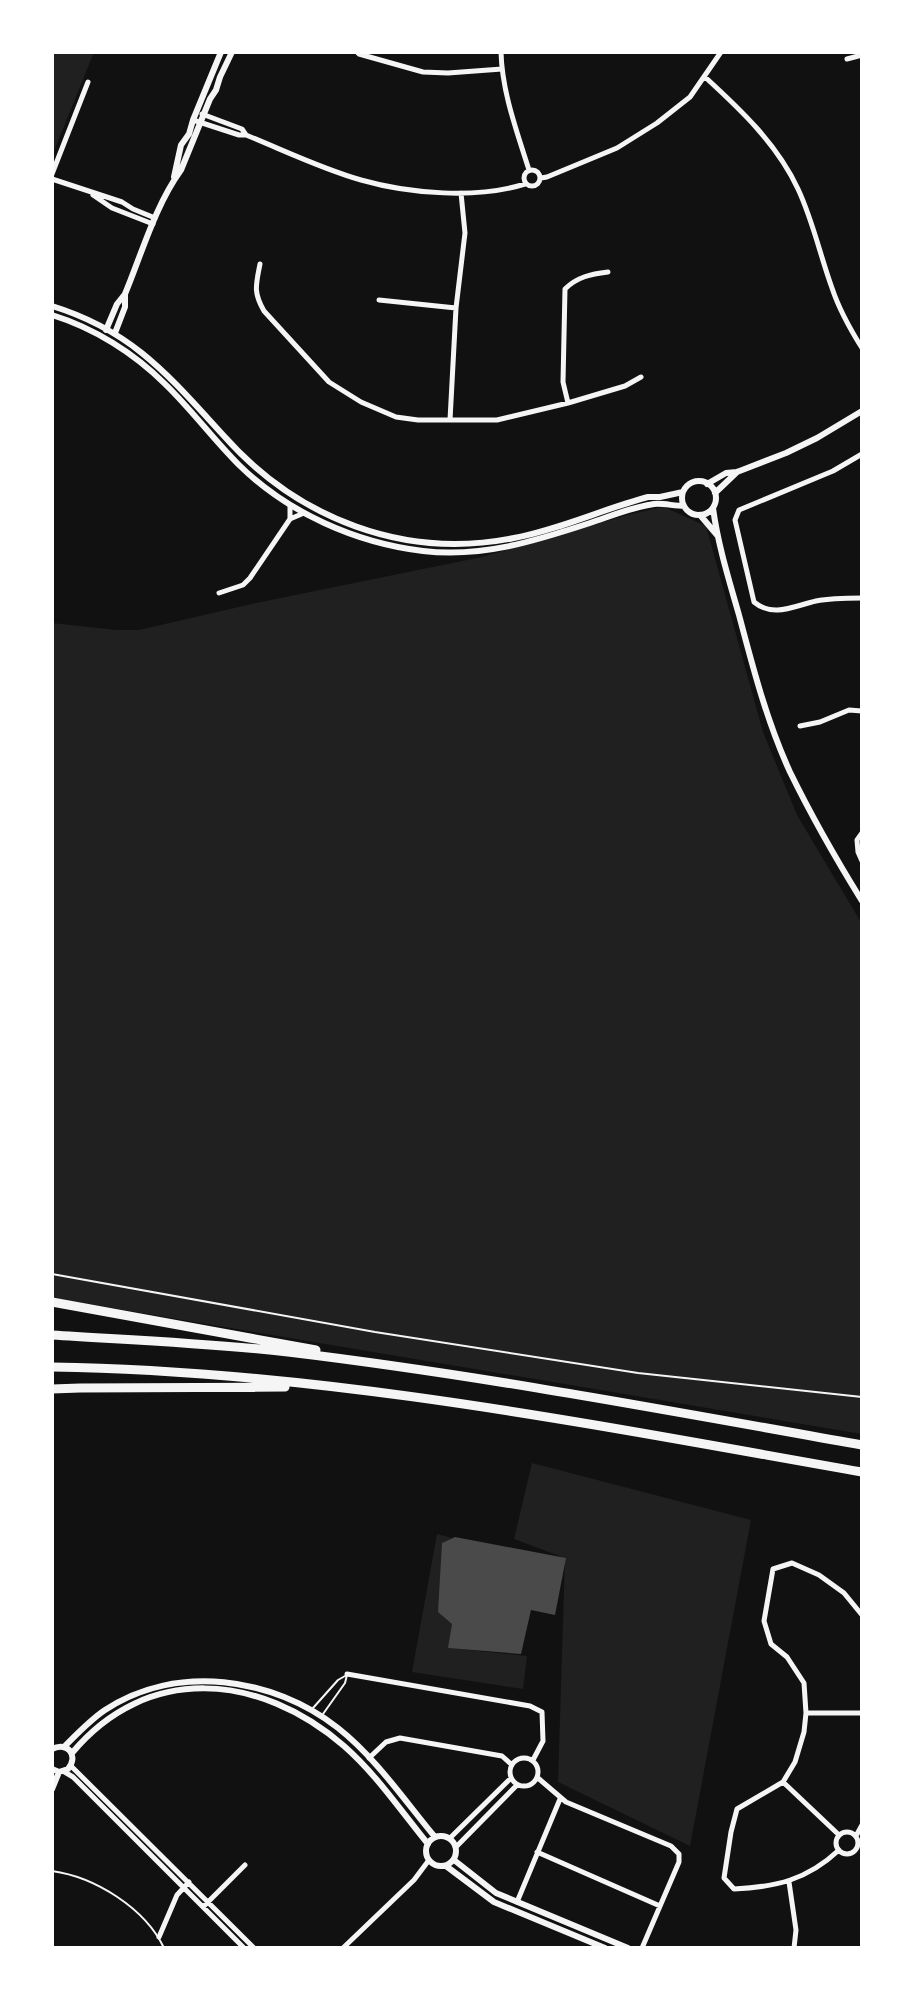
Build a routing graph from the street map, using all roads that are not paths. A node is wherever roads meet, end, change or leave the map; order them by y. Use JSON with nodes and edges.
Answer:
{"nodes":[{"id":1,"x":221,"y":52,"type":"edge"},
{"id":2,"x":232,"y":52,"type":"edge"},
{"id":3,"x":357,"y":52,"type":"edge"},
{"id":4,"x":501,"y":52,"type":"edge"},
{"id":5,"x":721,"y":52,"type":"edge"},
{"id":6,"x":862,"y":55,"type":"edge"},
{"id":7,"x":847,"y":59,"type":"dead end"},
{"id":8,"x":502,"y":69,"type":"junction"},
{"id":9,"x":705,"y":77,"type":"junction"},
{"id":10,"x":88,"y":82,"type":"dead end"},
{"id":11,"x":196,"y":111,"type":"junction"},
{"id":12,"x":205,"y":115,"type":"junction"},
{"id":13,"x":193,"y":120,"type":"junction"},
{"id":14,"x":201,"y":123,"type":"junction"},
{"id":15,"x":246,"y":135,"type":"junction"},
{"id":16,"x":529,"y":170,"type":"junction"},
{"id":17,"x":52,"y":177,"type":"edge"},
{"id":18,"x":541,"y":178,"type":"junction"},
{"id":19,"x":173,"y":180,"type":"junction"},
{"id":20,"x":525,"y":184,"type":"junction"},
{"id":21,"x":461,"y":193,"type":"junction"},
{"id":22,"x":154,"y":221,"type":"junction"},
{"id":23,"x":260,"y":264,"type":"dead end"},
{"id":24,"x":608,"y":272,"type":"dead end"},
{"id":25,"x":125,"y":294,"type":"junction"},
{"id":26,"x":379,"y":300,"type":"dead end"},
{"id":27,"x":52,"y":306,"type":"edge"},
{"id":28,"x":456,"y":308,"type":"junction"},
{"id":29,"x":52,"y":315,"type":"edge"},
{"id":30,"x":107,"y":328,"type":"junction"},
{"id":31,"x":115,"y":333,"type":"junction"},
{"id":32,"x":103,"y":337,"type":"junction"},
{"id":33,"x":111,"y":342,"type":"junction"},
{"id":34,"x":862,"y":348,"type":"edge"},
{"id":35,"x":641,"y":377,"type":"dead end"},
{"id":36,"x":568,"y":403,"type":"junction"},
{"id":37,"x":862,"y":411,"type":"edge"},
{"id":38,"x":450,"y":420,"type":"junction"},
{"id":39,"x":862,"y":454,"type":"edge"},
{"id":40,"x":737,"y":472,"type":"junction"},
{"id":41,"x":707,"y":484,"type":"junction"},
{"id":42,"x":683,"y":492,"type":"junction"},
{"id":43,"x":715,"y":493,"type":"junction"},
{"id":44,"x":290,"y":505,"type":"junction"},
{"id":45,"x":684,"y":506,"type":"junction"},
{"id":46,"x":713,"y":508,"type":"junction"},
{"id":47,"x":304,"y":513,"type":"junction"},
{"id":48,"x":700,"y":515,"type":"junction"},
{"id":49,"x":290,"y":519,"type":"junction"},
{"id":50,"x":717,"y":535,"type":"junction"},
{"id":51,"x":219,"y":593,"type":"dead end"},
{"id":52,"x":862,"y":598,"type":"edge"},
{"id":53,"x":862,"y":711,"type":"edge"},
{"id":54,"x":800,"y":726,"type":"dead end"},
{"id":55,"x":862,"y":833,"type":"edge"},
{"id":56,"x":862,"y":861,"type":"edge"},
{"id":57,"x":862,"y":901,"type":"edge"},
{"id":58,"x":52,"y":1302,"type":"edge"},
{"id":59,"x":52,"y":1335,"type":"edge"},
{"id":60,"x":399,"y":1366,"type":"junction"},
{"id":61,"x":52,"y":1367,"type":"edge"},
{"id":62,"x":336,"y":1387,"type":"junction"},
{"id":63,"x":52,"y":1389,"type":"edge"},
{"id":64,"x":862,"y":1445,"type":"edge"},
{"id":65,"x":862,"y":1472,"type":"edge"},
{"id":66,"x":862,"y":1603,"type":"edge"},
{"id":67,"x":855,"y":1606,"type":"junction"},
{"id":68,"x":862,"y":1615,"type":"edge"},
{"id":69,"x":347,"y":1674,"type":"junction"},
{"id":70,"x":253,"y":1692,"type":"junction"},
{"id":71,"x":116,"y":1703,"type":"junction"},
{"id":72,"x":311,"y":1709,"type":"junction"},
{"id":73,"x":119,"y":1712,"type":"junction"},
{"id":74,"x":806,"y":1713,"type":"junction"},
{"id":75,"x":862,"y":1713,"type":"edge"},
{"id":76,"x":322,"y":1716,"type":"junction"},
{"id":77,"x":304,"y":1718,"type":"junction"},
{"id":78,"x":315,"y":1725,"type":"junction"},
{"id":79,"x":64,"y":1747,"type":"junction"},
{"id":80,"x":53,"y":1748,"type":"edge"},
{"id":81,"x":72,"y":1753,"type":"junction"},
{"id":82,"x":369,"y":1758,"type":"junction"},
{"id":83,"x":533,"y":1760,"type":"junction"},
{"id":84,"x":512,"y":1765,"type":"junction"},
{"id":85,"x":71,"y":1766,"type":"junction"},
{"id":86,"x":58,"y":1770,"type":"edge"},
{"id":87,"x":511,"y":1778,"type":"junction"},
{"id":88,"x":538,"y":1778,"type":"junction"},
{"id":89,"x":783,"y":1782,"type":"junction"},
{"id":90,"x":517,"y":1785,"type":"junction"},
{"id":91,"x":52,"y":1789,"type":"edge"},
{"id":92,"x":560,"y":1799,"type":"junction"},
{"id":93,"x":410,"y":1806,"type":"junction"},
{"id":94,"x":403,"y":1812,"type":"junction"},
{"id":95,"x":862,"y":1825,"type":"edge"},
{"id":96,"x":839,"y":1835,"type":"junction"},
{"id":97,"x":856,"y":1836,"type":"junction"},
{"id":98,"x":435,"y":1837,"type":"junction"},
{"id":99,"x":450,"y":1838,"type":"junction"},
{"id":100,"x":428,"y":1844,"type":"junction"},
{"id":101,"x":456,"y":1847,"type":"junction"},
{"id":102,"x":839,"y":1850,"type":"junction"},
{"id":103,"x":855,"y":1850,"type":"junction"},
{"id":104,"x":537,"y":1852,"type":"junction"},
{"id":105,"x":862,"y":1857,"type":"edge"},
{"id":106,"x":429,"y":1860,"type":"junction"},
{"id":107,"x":454,"y":1860,"type":"junction"},
{"id":108,"x":245,"y":1865,"type":"dead end"},
{"id":109,"x":446,"y":1866,"type":"junction"},
{"id":110,"x":52,"y":1871,"type":"edge"},
{"id":111,"x":189,"y":1882,"type":"junction"},
{"id":112,"x":789,"y":1882,"type":"junction"},
{"id":113,"x":183,"y":1887,"type":"junction"},
{"id":114,"x":208,"y":1902,"type":"junction"},
{"id":115,"x":517,"y":1902,"type":"junction"},
{"id":116,"x":660,"y":1906,"type":"junction"},
{"id":117,"x":203,"y":1907,"type":"junction"},
{"id":118,"x":569,"y":1923,"type":"junction"},
{"id":119,"x":565,"y":1931,"type":"junction"},
{"id":120,"x":159,"y":1937,"type":"junction"},
{"id":121,"x":164,"y":1948,"type":"edge"},
{"id":122,"x":244,"y":1948,"type":"edge"},
{"id":123,"x":254,"y":1948,"type":"edge"},
{"id":124,"x":343,"y":1948,"type":"edge"},
{"id":125,"x":605,"y":1948,"type":"edge"},
{"id":126,"x":628,"y":1948,"type":"edge"},
{"id":127,"x":642,"y":1948,"type":"edge"},
{"id":128,"x":794,"y":1948,"type":"edge"}],
"edges":[{"from":1,"to":11,"type":"street"},
{"from":2,"to":12,"type":"street"},
{"from":3,"to":8,"type":"street"},
{"from":4,"to":8,"type":"street"},
{"from":5,"to":9,"type":"street"},
{"from":6,"to":7,"type":"street"},
{"from":8,"to":16,"type":"street"},
{"from":9,"to":18,"type":"street"},
{"from":9,"to":34,"type":"street"},
{"from":10,"to":17,"type":"street"},
{"from":11,"to":12,"type":"street"},
{"from":11,"to":13,"type":"street"},
{"from":12,"to":14,"type":"street"},
{"from":12,"to":15,"type":"street"},
{"from":13,"to":14,"type":"street"},
{"from":13,"to":19,"type":"street"},
{"from":14,"to":15,"type":"street"},
{"from":14,"to":19,"type":"street"},
{"from":15,"to":21,"type":"street"},
{"from":16,"to":18,"type":"street"},
{"from":16,"to":20,"type":"street"},
{"from":17,"to":22,"type":"street"},
{"from":18,"to":20,"type":"street"},
{"from":19,"to":22,"type":"street"},
{"from":20,"to":21,"type":"street"},
{"from":21,"to":28,"type":"street"},
{"from":22,"to":25,"type":"street"},
{"from":23,"to":38,"type":"street"},
{"from":24,"to":36,"type":"street"},
{"from":25,"to":30,"type":"street"},
{"from":25,"to":31,"type":"street"},
{"from":26,"to":28,"type":"street"},
{"from":27,"to":30,"type":"street"},
{"from":28,"to":38,"type":"street"},
{"from":29,"to":32,"type":"street"},
{"from":30,"to":31,"type":"street"},
{"from":30,"to":32,"type":"street"},
{"from":31,"to":33,"type":"street"},
{"from":31,"to":42,"type":"street"},
{"from":32,"to":33,"type":"street"},
{"from":33,"to":44,"type":"street"},
{"from":35,"to":36,"type":"street"},
{"from":36,"to":38,"type":"street"},
{"from":37,"to":40,"type":"street"},
{"from":39,"to":52,"type":"street"},
{"from":40,"to":41,"type":"street"},
{"from":40,"to":43,"type":"street"},
{"from":41,"to":42,"type":"street"},
{"from":41,"to":43,"type":"street"},
{"from":42,"to":45,"type":"street"},
{"from":43,"to":46,"type":"street"},
{"from":44,"to":47,"type":"street"},
{"from":44,"to":49,"type":"street"},
{"from":45,"to":47,"type":"street"},
{"from":45,"to":48,"type":"street"},
{"from":46,"to":48,"type":"street"},
{"from":46,"to":50,"type":"street"},
{"from":47,"to":49,"type":"street"},
{"from":48,"to":50,"type":"street"},
{"from":49,"to":51,"type":"street"},
{"from":50,"to":57,"type":"street"},
{"from":53,"to":54,"type":"street"},
{"from":55,"to":56,"type":"street"},
{"from":58,"to":60,"type":"highway"},
{"from":59,"to":60,"type":"highway"},
{"from":60,"to":64,"type":"highway"},
{"from":61,"to":62,"type":"highway"},
{"from":62,"to":63,"type":"highway"},
{"from":62,"to":65,"type":"highway"},
{"from":66,"to":67,"type":"street"},
{"from":67,"to":68,"type":"street"},
{"from":67,"to":74,"type":"street"},
{"from":69,"to":72,"type":"lane"},
{"from":69,"to":76,"type":"lane"},
{"from":69,"to":83,"type":"street"},
{"from":70,"to":71,"type":"street"},
{"from":70,"to":72,"type":"street"},
{"from":70,"to":73,"type":"street"},
{"from":70,"to":77,"type":"street"},
{"from":71,"to":73,"type":"street"},
{"from":71,"to":79,"type":"street"},
{"from":72,"to":76,"type":"street"},
{"from":72,"to":77,"type":"lane"},
{"from":73,"to":81,"type":"street"},
{"from":74,"to":75,"type":"street"},
{"from":74,"to":89,"type":"street"},
{"from":76,"to":78,"type":"lane"},
{"from":76,"to":82,"type":"street"},
{"from":77,"to":78,"type":"street"},
{"from":78,"to":94,"type":"street"},
{"from":79,"to":80,"type":"street"},
{"from":79,"to":81,"type":"street"},
{"from":81,"to":85,"type":"street"},
{"from":82,"to":84,"type":"street"},
{"from":82,"to":93,"type":"street"},
{"from":83,"to":84,"type":"street"},
{"from":83,"to":88,"type":"street"},
{"from":84,"to":87,"type":"street"},
{"from":85,"to":86,"type":"street"},
{"from":85,"to":111,"type":"street"},
{"from":86,"to":91,"type":"street"},
{"from":86,"to":113,"type":"street"},
{"from":87,"to":90,"type":"street"},
{"from":87,"to":99,"type":"street"},
{"from":88,"to":90,"type":"street"},
{"from":88,"to":92,"type":"street"},
{"from":89,"to":96,"type":"street"},
{"from":89,"to":112,"type":"street"},
{"from":90,"to":101,"type":"street"},
{"from":92,"to":104,"type":"street"},
{"from":92,"to":116,"type":"street"},
{"from":93,"to":94,"type":"street"},
{"from":93,"to":98,"type":"street"},
{"from":94,"to":100,"type":"street"},
{"from":95,"to":97,"type":"street"},
{"from":96,"to":97,"type":"street"},
{"from":96,"to":102,"type":"street"},
{"from":97,"to":103,"type":"street"},
{"from":98,"to":99,"type":"street"},
{"from":98,"to":100,"type":"street"},
{"from":99,"to":101,"type":"street"},
{"from":100,"to":106,"type":"street"},
{"from":101,"to":107,"type":"street"},
{"from":102,"to":103,"type":"street"},
{"from":102,"to":112,"type":"street"},
{"from":103,"to":105,"type":"street"},
{"from":104,"to":115,"type":"street"},
{"from":104,"to":116,"type":"street"},
{"from":106,"to":109,"type":"street"},
{"from":106,"to":124,"type":"street"},
{"from":107,"to":109,"type":"street"},
{"from":107,"to":115,"type":"street"},
{"from":108,"to":114,"type":"street"},
{"from":109,"to":119,"type":"street"},
{"from":110,"to":120,"type":"lane"},
{"from":111,"to":113,"type":"street"},
{"from":111,"to":114,"type":"street"},
{"from":112,"to":128,"type":"street"},
{"from":113,"to":117,"type":"street"},
{"from":113,"to":120,"type":"street"},
{"from":114,"to":117,"type":"street"},
{"from":114,"to":123,"type":"street"},
{"from":115,"to":118,"type":"street"},
{"from":116,"to":127,"type":"street"},
{"from":117,"to":122,"type":"street"},
{"from":118,"to":119,"type":"street"},
{"from":118,"to":126,"type":"street"},
{"from":119,"to":125,"type":"street"},
{"from":120,"to":121,"type":"lane"}]}
